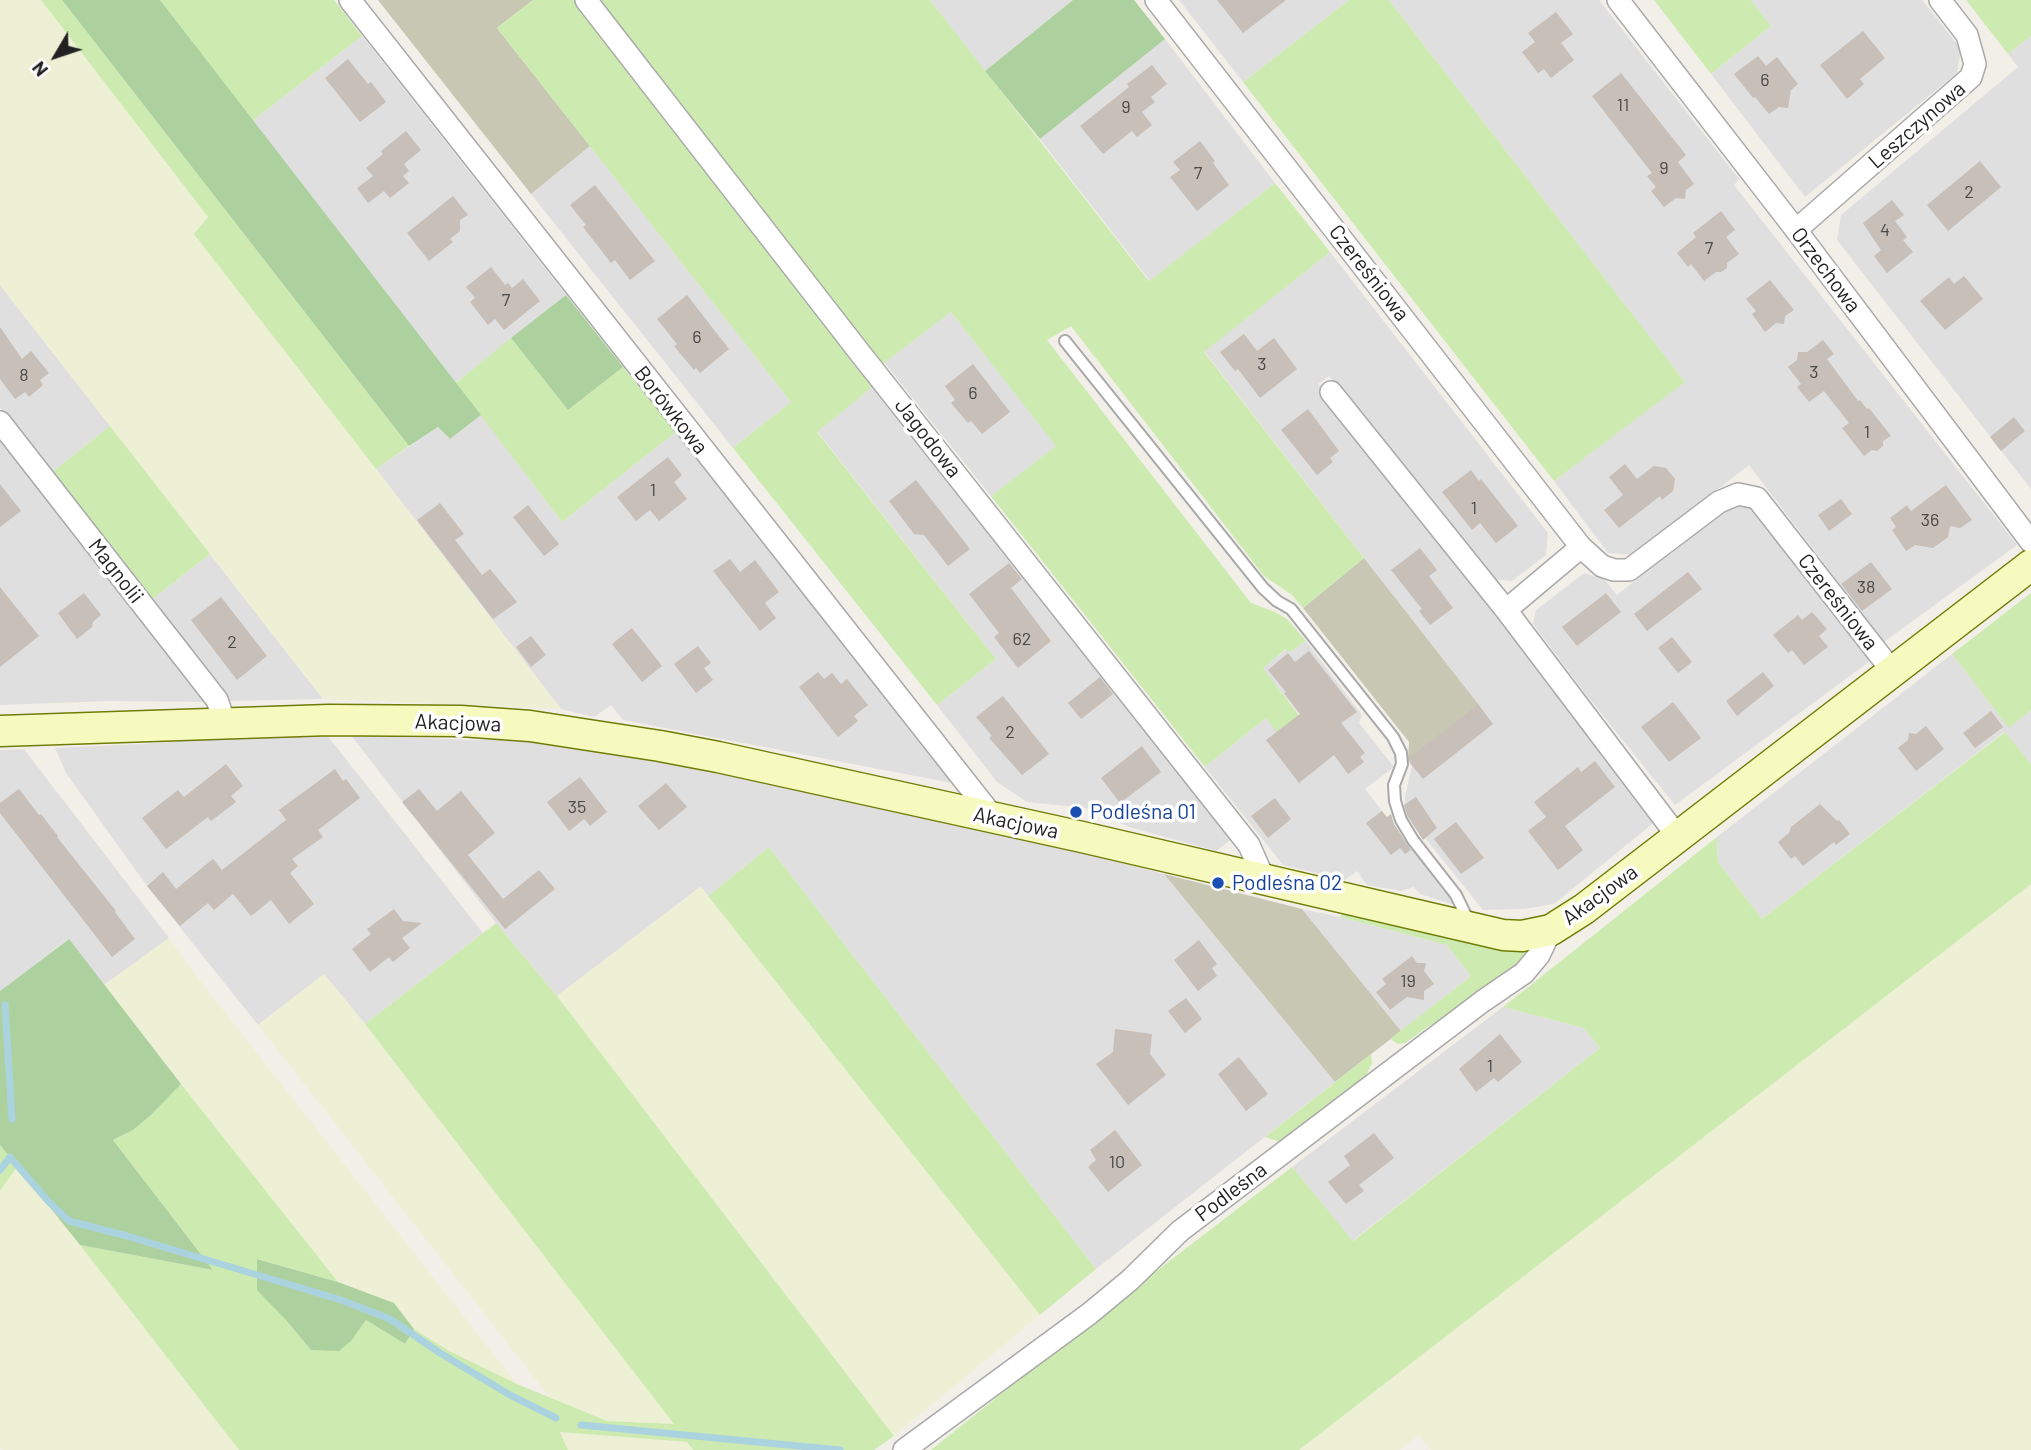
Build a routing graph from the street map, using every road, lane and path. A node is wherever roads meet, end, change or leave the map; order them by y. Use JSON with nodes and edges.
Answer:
{"nodes":[{"id":1,"x":350,"y":0,"type":"edge"},
{"id":2,"x":586,"y":0,"type":"edge"},
{"id":3,"x":1156,"y":0,"type":"edge"},
{"id":4,"x":1618,"y":0,"type":"edge"},
{"id":5,"x":1940,"y":0,"type":"edge"},
{"id":6,"x":1796,"y":230,"type":"junction"},
{"id":7,"x":1065,"y":341,"type":"dead end"},
{"id":8,"x":1331,"y":392,"type":"dead end"},
{"id":9,"x":0,"y":422,"type":"edge"},
{"id":10,"x":2031,"y":542,"type":"edge"},
{"id":11,"x":1581,"y":547,"type":"junction"},
{"id":12,"x":2031,"y":565,"type":"edge"},
{"id":13,"x":1506,"y":610,"type":"junction"},
{"id":14,"x":1893,"y":672,"type":"junction"},
{"id":15,"x":225,"y":723,"type":"junction"},
{"id":16,"x":0,"y":731,"type":"edge"},
{"id":17,"x":994,"y":818,"type":"junction"},
{"id":18,"x":1678,"y":837,"type":"junction"},
{"id":19,"x":1264,"y":879,"type":"junction"},
{"id":20,"x":1472,"y":927,"type":"junction"},
{"id":21,"x":1551,"y":930,"type":"junction"},
{"id":22,"x":904,"y":1450,"type":"edge"}],
"edges":[{"from":1,"to":17,"type":"street","name":"Borówkowa"},
{"from":2,"to":19,"type":"street","name":"Jagodowa"},
{"from":3,"to":11,"type":"street","name":"Czereśniowa"},
{"from":4,"to":6,"type":"street","name":"Orzechowa"},
{"from":5,"to":6,"type":"street","name":"Leszczynowa"},
{"from":6,"to":10,"type":"street","name":"Orzechowa"},
{"from":7,"to":20,"type":"lane"},
{"from":8,"to":13,"type":"street"},
{"from":9,"to":15,"type":"street","name":"Magnolii"},
{"from":11,"to":13,"type":"street"},
{"from":11,"to":14,"type":"street","name":"Czereśniowa"},
{"from":12,"to":14,"type":"street","name":"Akacjowa"},
{"from":13,"to":18,"type":"street"},
{"from":14,"to":18,"type":"street","name":"Akacjowa"},
{"from":15,"to":16,"type":"street","name":"Akacjowa"},
{"from":15,"to":17,"type":"street","name":"Akacjowa"},
{"from":17,"to":19,"type":"street","name":"Akacjowa"},
{"from":18,"to":21,"type":"street","name":"Akacjowa"},
{"from":19,"to":20,"type":"street","name":"Akacjowa"},
{"from":20,"to":21,"type":"street","name":"Akacjowa"},
{"from":21,"to":22,"type":"street","name":"Podleśna"}]}
